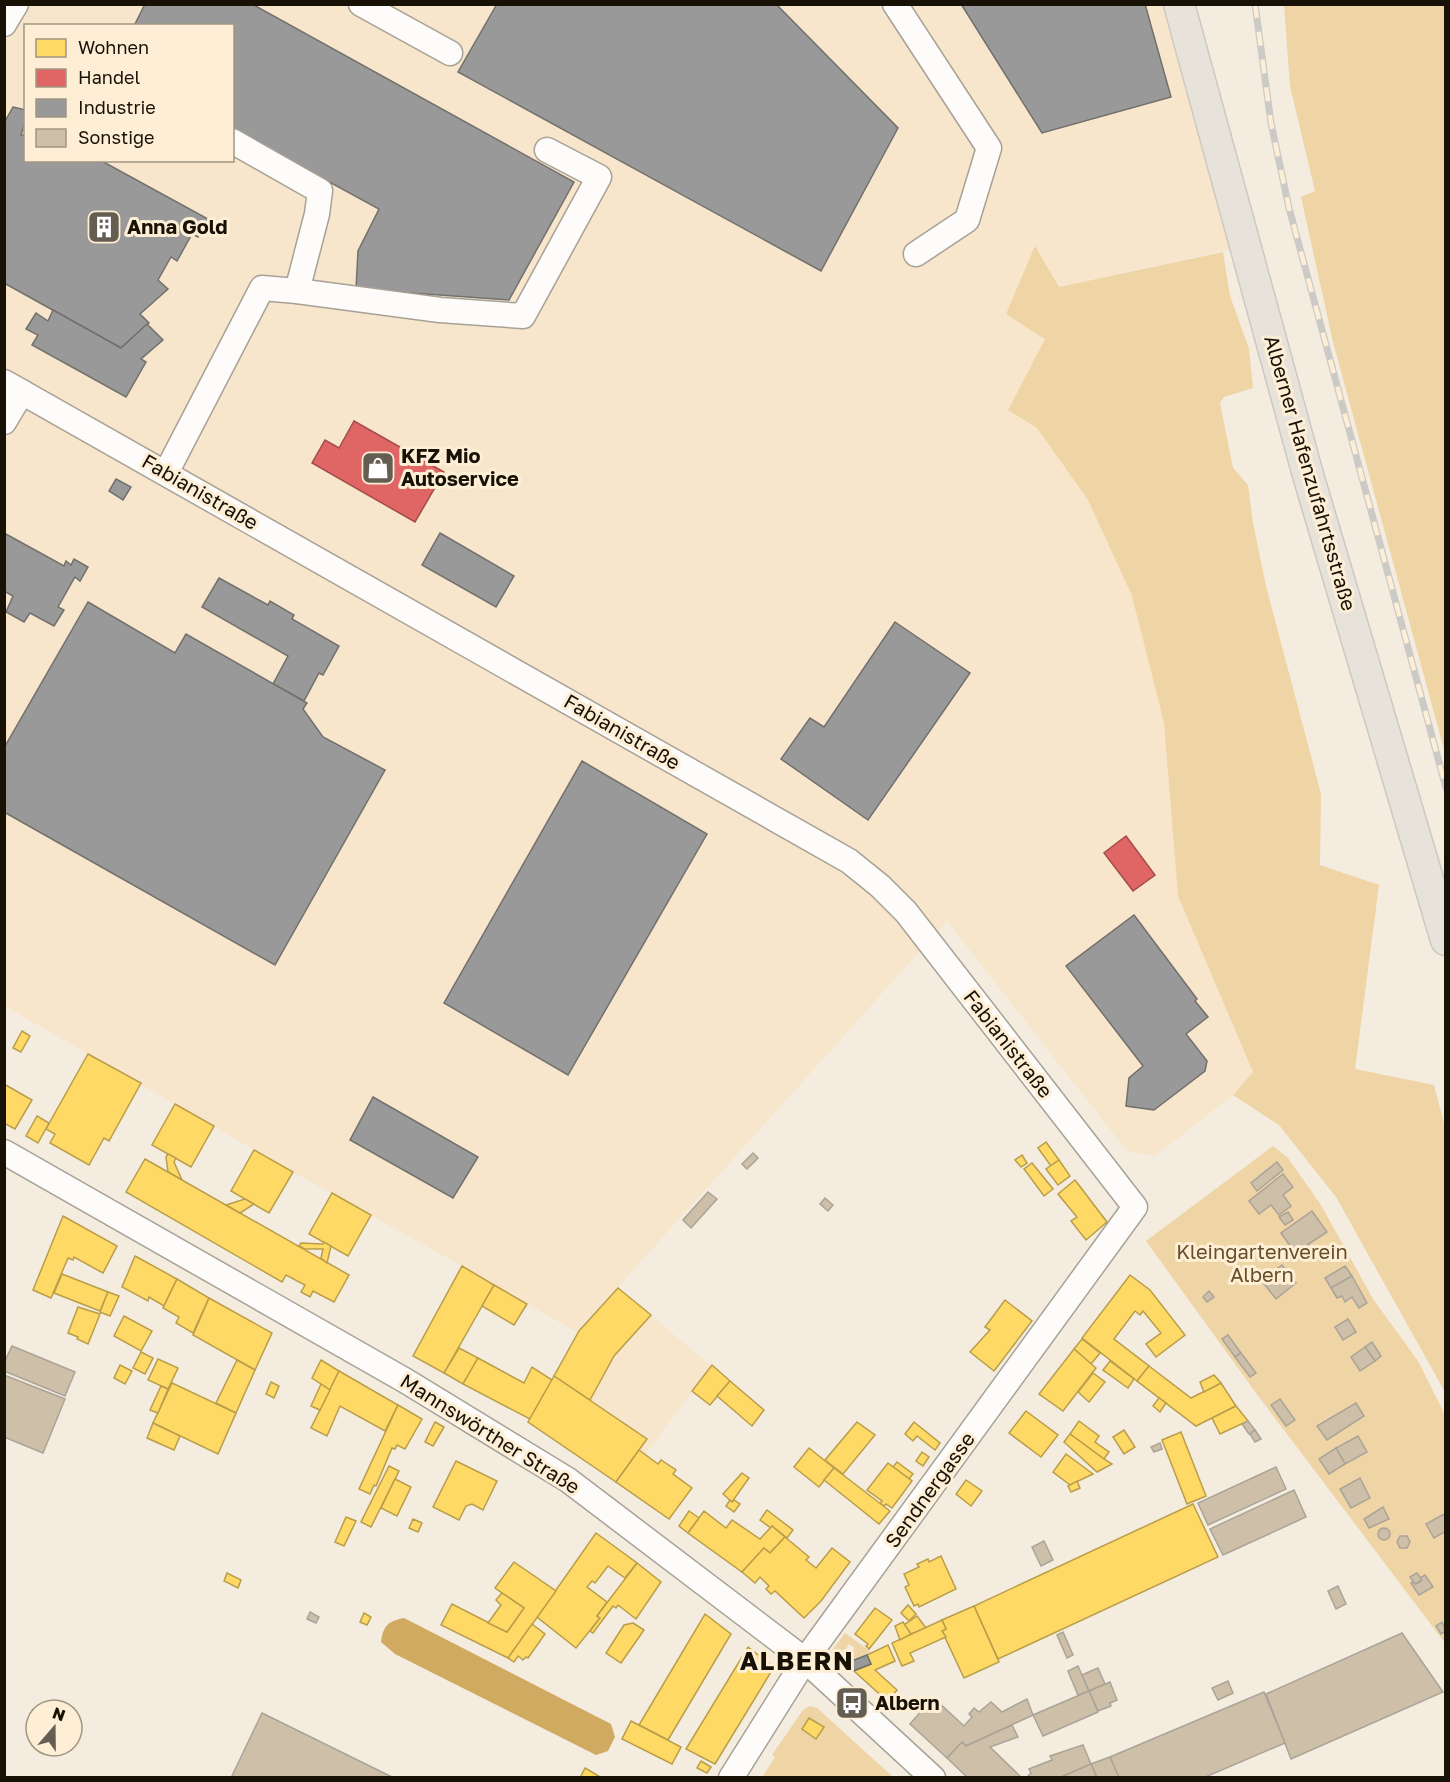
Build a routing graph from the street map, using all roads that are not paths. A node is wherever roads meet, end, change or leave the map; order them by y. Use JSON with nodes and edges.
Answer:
{"nodes":[{"id":1,"x":361,"y":4,"type":"edge"},
{"id":2,"x":895,"y":4,"type":"edge"},
{"id":3,"x":1179,"y":4,"type":"edge"},
{"id":4,"x":450,"y":53,"type":"dead end"},
{"id":5,"x":234,"y":142,"type":"edge"},
{"id":6,"x":547,"y":150,"type":"dead end"},
{"id":7,"x":916,"y":254,"type":"dead end"},
{"id":8,"x":297,"y":291,"type":"junction"},
{"id":9,"x":13,"y":387,"type":"edge"},
{"id":10,"x":4,"y":422,"type":"edge"},
{"id":11,"x":166,"y":473,"type":"junction"},
{"id":12,"x":1446,"y":940,"type":"edge"},
{"id":13,"x":4,"y":1152,"type":"edge"},
{"id":14,"x":1135,"y":1207,"type":"joint"},
{"id":15,"x":805,"y":1660,"type":"junction"},
{"id":16,"x":731,"y":1778,"type":"edge"},
{"id":17,"x":933,"y":1778,"type":"edge"}],
"edges":[{"from":1,"to":4,"type":"street"},
{"from":2,"to":7,"type":"street"},
{"from":3,"to":12,"type":"main road","name":"Alberner Hafenzufahrtsstraße"},
{"from":5,"to":8,"type":"street"},
{"from":6,"to":8,"type":"street"},
{"from":8,"to":11,"type":"street"},
{"from":9,"to":10,"type":"street"},
{"from":9,"to":11,"type":"street","name":"Fabianistraße"},
{"from":11,"to":14,"type":"street","name":"Fabianistraße"},
{"from":13,"to":15,"type":"street","name":"Mannswörther Straße"},
{"from":14,"to":15,"type":"street","name":"Sendnergasse"},
{"from":15,"to":16,"type":"street","name":"Sendnergasse"},
{"from":15,"to":17,"type":"street","name":"Mannswörther Straße"}]}
